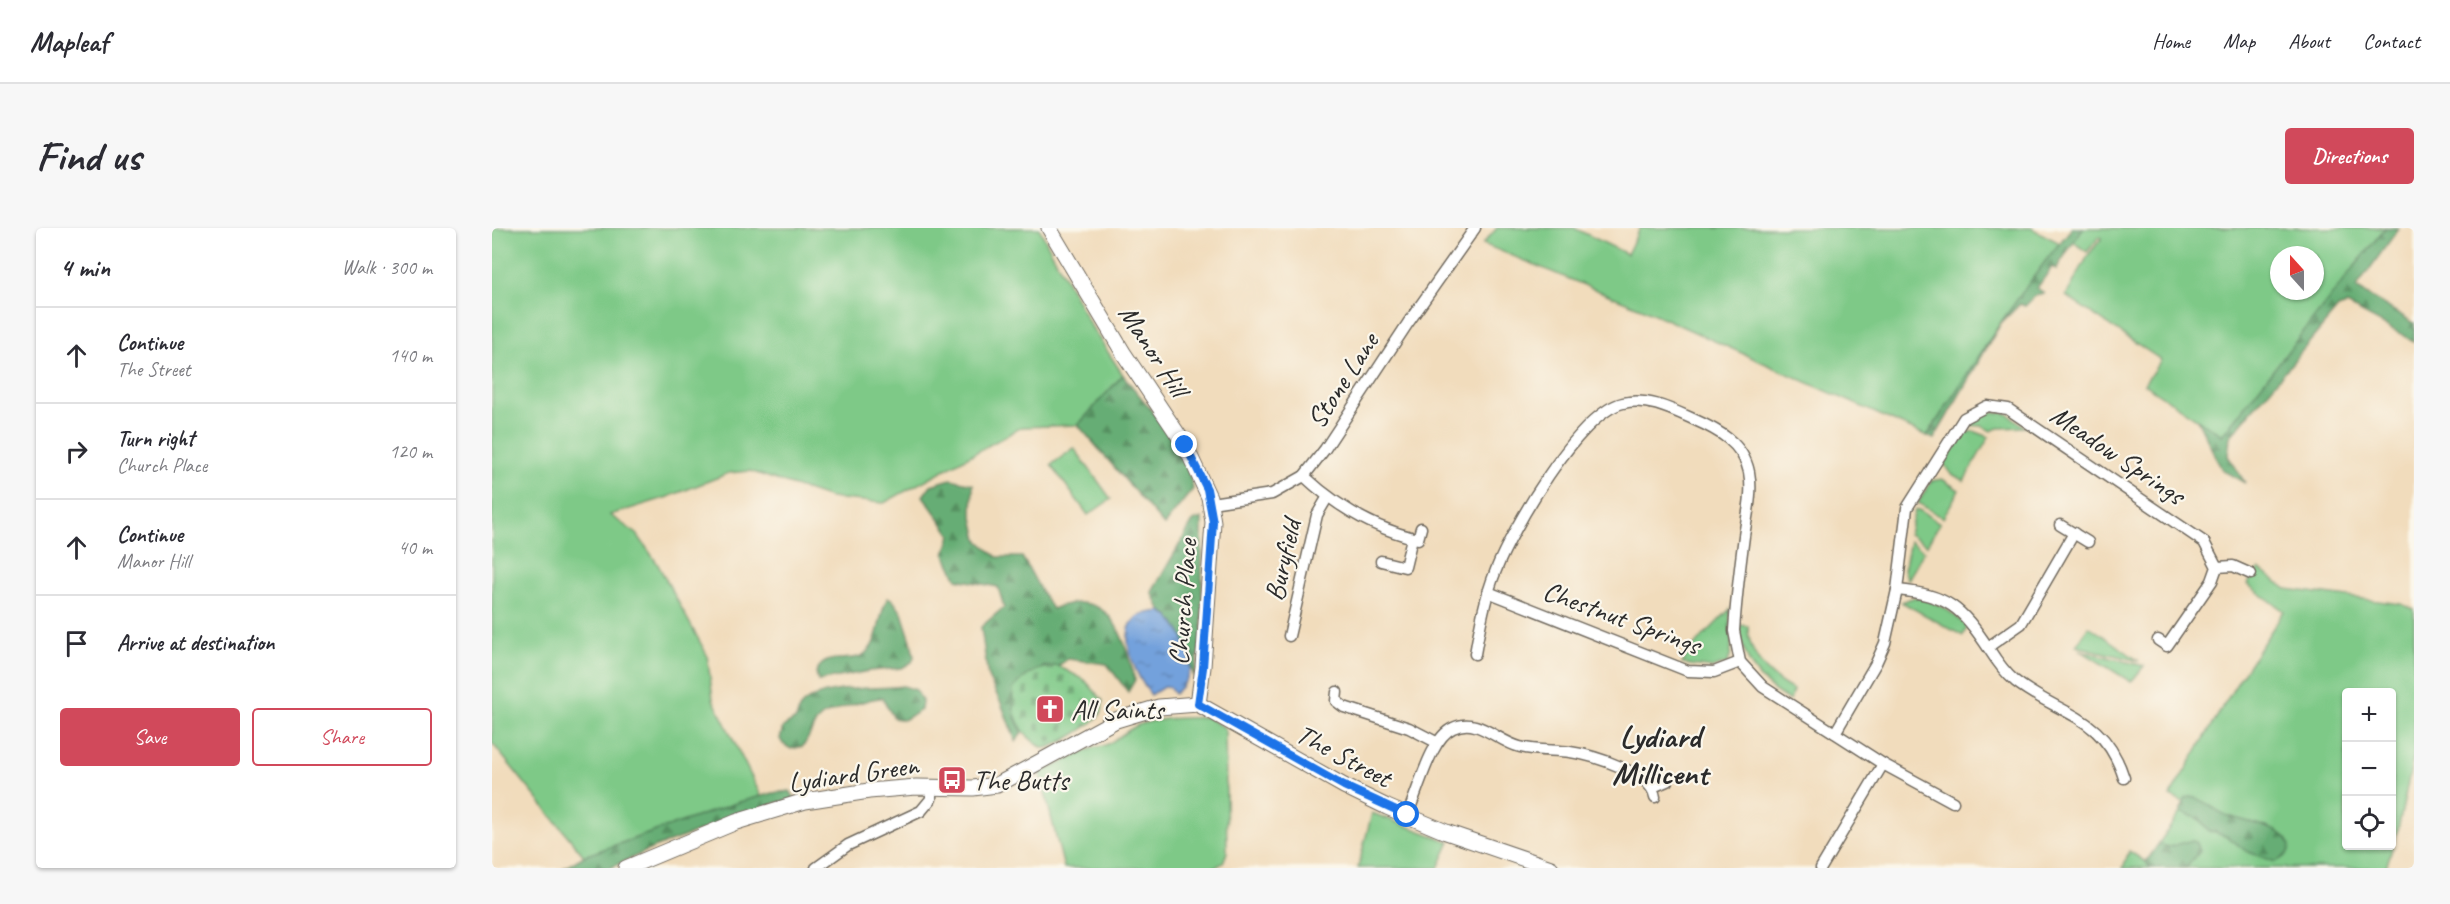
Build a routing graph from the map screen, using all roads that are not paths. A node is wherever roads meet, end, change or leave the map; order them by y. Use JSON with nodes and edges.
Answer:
{"nodes":[{"id":1,"x":1049,"y":228,"type":"edge"},
{"id":2,"x":1475,"y":228,"type":"edge"},
{"id":3,"x":1304,"y":476,"type":"junction"},
{"id":4,"x":1327,"y":498,"type":"junction"},
{"id":5,"x":1211,"y":503,"type":"junction"},
{"id":6,"x":2061,"y":525,"type":"dead end"},
{"id":7,"x":1421,"y":528,"type":"dead end"},
{"id":8,"x":2074,"y":533,"type":"junction"},
{"id":9,"x":1412,"y":538,"type":"junction"},
{"id":10,"x":2088,"y":542,"type":"dead end"},
{"id":11,"x":1380,"y":561,"type":"dead end"},
{"id":12,"x":2217,"y":567,"type":"junction"},
{"id":13,"x":2251,"y":574,"type":"dead end"},
{"id":14,"x":1897,"y":590,"type":"junction"},
{"id":15,"x":1488,"y":592,"type":"junction"},
{"id":16,"x":1289,"y":636,"type":"dead end"},
{"id":17,"x":1988,"y":647,"type":"junction"},
{"id":18,"x":2178,"y":653,"type":"dead end"},
{"id":19,"x":1475,"y":654,"type":"dead end"},
{"id":20,"x":1740,"y":662,"type":"junction"},
{"id":21,"x":1337,"y":692,"type":"dead end"},
{"id":22,"x":1198,"y":704,"type":"junction"},
{"id":23,"x":1835,"y":733,"type":"junction"},
{"id":24,"x":1436,"y":742,"type":"junction"},
{"id":25,"x":1883,"y":764,"type":"junction"},
{"id":26,"x":2124,"y":778,"type":"dead end"},
{"id":27,"x":1667,"y":781,"type":"dead end"},
{"id":28,"x":931,"y":788,"type":"junction"},
{"id":29,"x":1953,"y":802,"type":"dead end"},
{"id":30,"x":1407,"y":815,"type":"junction"},
{"id":31,"x":626,"y":868,"type":"edge"},
{"id":32,"x":816,"y":868,"type":"edge"},
{"id":33,"x":1551,"y":868,"type":"edge"},
{"id":34,"x":1821,"y":868,"type":"edge"}],
"edges":[{"from":1,"to":5,"type":"street","name":"Manor Hill"},
{"from":2,"to":3,"type":"street","name":"Stone Lane"},
{"from":3,"to":4,"type":"street","name":"Buryfield"},
{"from":3,"to":5,"type":"street","name":"Stone Lane"},
{"from":4,"to":9,"type":"street","name":"Buryfield"},
{"from":4,"to":16,"type":"street","name":"Buryfield"},
{"from":5,"to":22,"type":"street","name":"Church Place"},
{"from":6,"to":8,"type":"street"},
{"from":7,"to":9,"type":"street"},
{"from":8,"to":10,"type":"street"},
{"from":8,"to":17,"type":"street"},
{"from":9,"to":11,"type":"street"},
{"from":12,"to":13,"type":"street"},
{"from":12,"to":14,"type":"street","name":"Meadow Springs"},
{"from":12,"to":18,"type":"street"},
{"from":14,"to":17,"type":"street"},
{"from":14,"to":23,"type":"street"},
{"from":15,"to":19,"type":"street","name":"Chestnut Springs"},
{"from":15,"to":20,"type":"street","name":"Chestnut Springs"},
{"from":15,"to":20,"type":"street","name":"Chestnut Springs"},
{"from":17,"to":26,"type":"street"},
{"from":20,"to":23,"type":"street"},
{"from":21,"to":24,"type":"street"},
{"from":22,"to":28,"type":"street","name":"Lydiard Green"},
{"from":22,"to":30,"type":"street","name":"The Street"},
{"from":23,"to":25,"type":"street"},
{"from":24,"to":27,"type":"street"},
{"from":24,"to":30,"type":"street"},
{"from":25,"to":29,"type":"street"},
{"from":25,"to":34,"type":"street"},
{"from":28,"to":31,"type":"street","name":"Lydiard Green"},
{"from":28,"to":32,"type":"street"},
{"from":30,"to":33,"type":"street","name":"The Street"}]}
